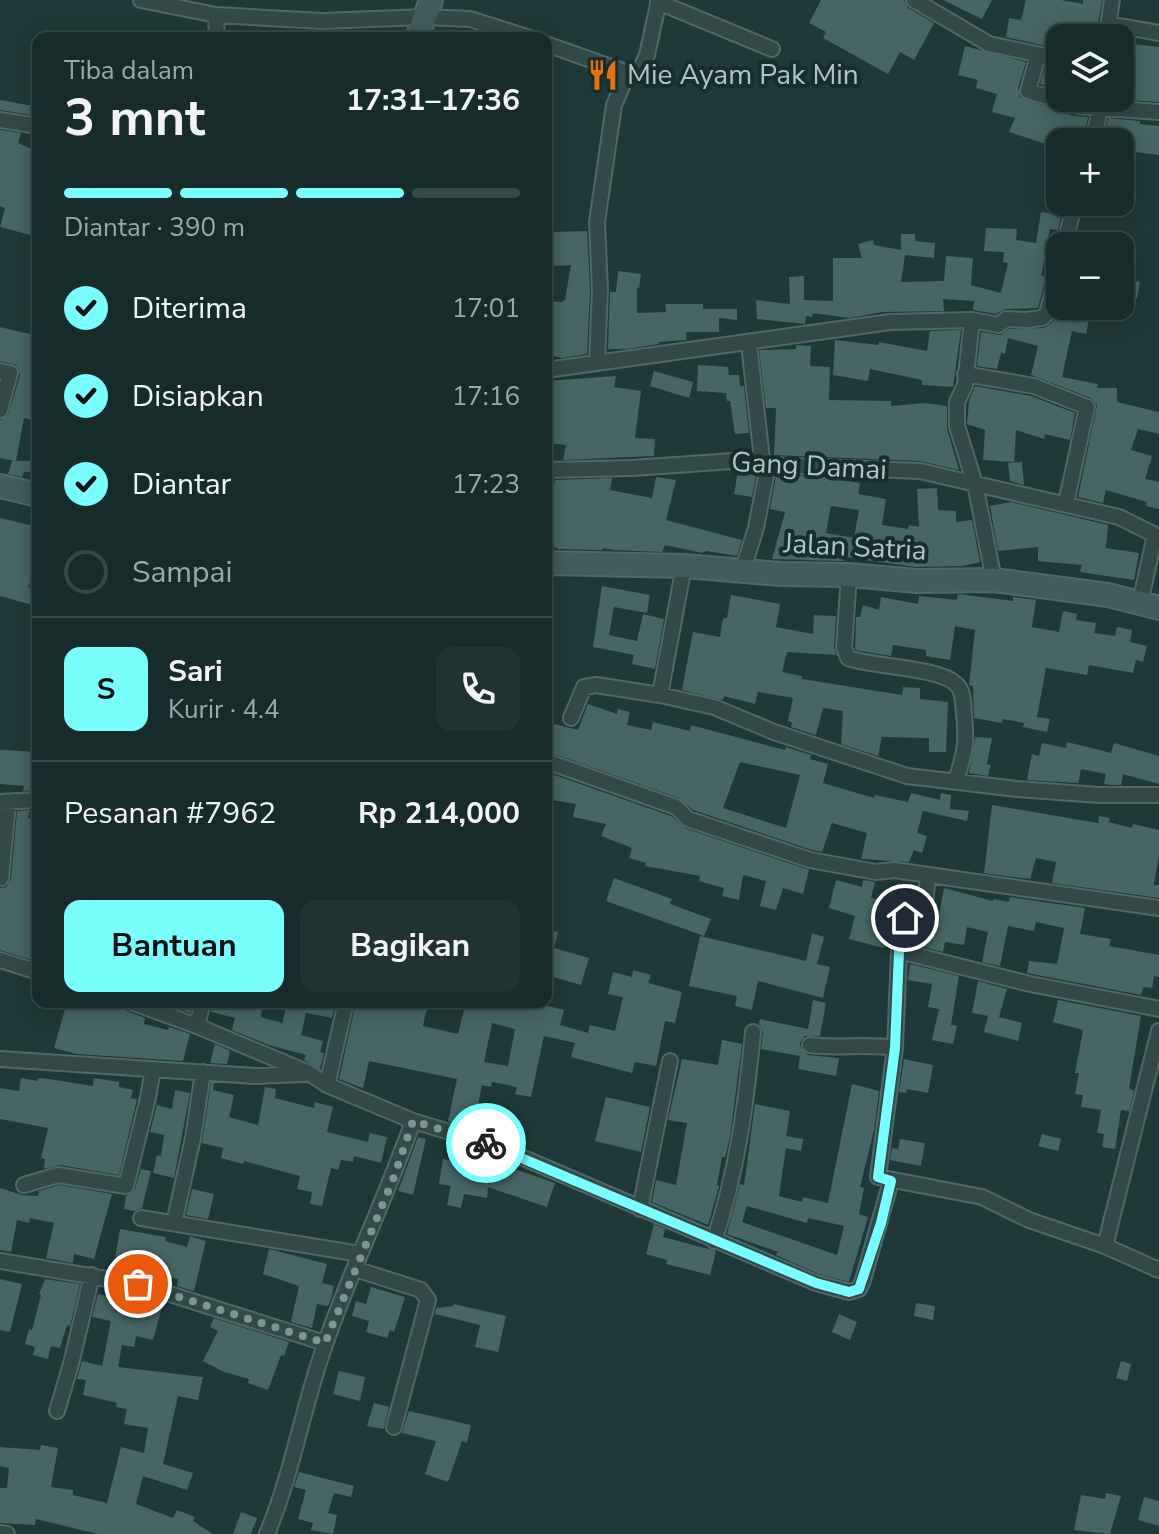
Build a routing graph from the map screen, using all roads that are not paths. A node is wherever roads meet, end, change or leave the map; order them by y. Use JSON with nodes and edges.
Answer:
{"nodes":[{"id":1,"x":141,"y":0,"type":"edge"},
{"id":2,"x":914,"y":0,"type":"edge"},
{"id":3,"x":1112,"y":0,"type":"edge"},
{"id":4,"x":658,"y":1,"type":"edge"},
{"id":5,"x":216,"y":15,"type":"junction"},
{"id":6,"x":424,"y":18,"type":"edge"},
{"id":7,"x":1108,"y":24,"type":"edge"},
{"id":8,"x":217,"y":32,"type":"edge"},
{"id":9,"x":513,"y":32,"type":"edge"},
{"id":10,"x":1134,"y":32,"type":"edge"},
{"id":11,"x":1159,"y":33,"type":"edge"},
{"id":12,"x":552,"y":46,"type":"edge"},
{"id":13,"x":772,"y":49,"type":"dead end"},
{"id":14,"x":1038,"y":55,"type":"junction"},
{"id":15,"x":1046,"y":56,"type":"edge"},
{"id":16,"x":628,"y":73,"type":"junction"},
{"id":17,"x":1046,"y":97,"type":"edge"},
{"id":18,"x":1134,"y":110,"type":"edge"},
{"id":19,"x":1159,"y":112,"type":"edge"},
{"id":20,"x":0,"y":120,"type":"edge"},
{"id":21,"x":32,"y":125,"type":"edge"},
{"id":22,"x":1046,"y":315,"type":"edge"},
{"id":23,"x":972,"y":320,"type":"junction"},
{"id":24,"x":750,"y":353,"type":"dead end"},
{"id":25,"x":597,"y":361,"type":"junction"},
{"id":26,"x":552,"y":369,"type":"edge"},
{"id":27,"x":0,"y":371,"type":"edge"},
{"id":28,"x":965,"y":374,"type":"junction"},
{"id":29,"x":0,"y":410,"type":"edge"},
{"id":30,"x":765,"y":462,"type":"junction"},
{"id":31,"x":552,"y":470,"type":"edge"},
{"id":32,"x":975,"y":484,"type":"junction"},
{"id":33,"x":0,"y":486,"type":"edge"},
{"id":34,"x":32,"y":494,"type":"edge"},
{"id":35,"x":1066,"y":503,"type":"junction"},
{"id":36,"x":552,"y":563,"type":"edge"},
{"id":37,"x":684,"y":566,"type":"junction"},
{"id":38,"x":743,"y":569,"type":"junction"},
{"id":39,"x":849,"y":575,"type":"junction"},
{"id":40,"x":994,"y":580,"type":"junction"},
{"id":41,"x":1150,"y":606,"type":"edge"},
{"id":42,"x":660,"y":695,"type":"junction"},
{"id":43,"x":571,"y":718,"type":"dead end"},
{"id":44,"x":552,"y":763,"type":"edge"},
{"id":45,"x":956,"y":781,"type":"junction"},
{"id":46,"x":1159,"y":795,"type":"edge"},
{"id":47,"x":32,"y":800,"type":"edge"},
{"id":48,"x":4,"y":802,"type":"edge"},
{"id":49,"x":928,"y":875,"type":"junction"},
{"id":50,"x":1,"y":878,"type":"edge"},
{"id":51,"x":1159,"y":908,"type":"edge"},
{"id":52,"x":899,"y":951,"type":"junction"},
{"id":53,"x":0,"y":960,"type":"edge"},
{"id":54,"x":32,"y":970,"type":"edge"},
{"id":55,"x":148,"y":1008,"type":"edge"},
{"id":56,"x":202,"y":1008,"type":"edge"},
{"id":57,"x":345,"y":1008,"type":"edge"},
{"id":58,"x":1159,"y":1009,"type":"edge"},
{"id":59,"x":197,"y":1026,"type":"junction"},
{"id":60,"x":1159,"y":1031,"type":"edge"},
{"id":61,"x":753,"y":1032,"type":"dead end"},
{"id":62,"x":810,"y":1045,"type":"dead end"},
{"id":63,"x":895,"y":1048,"type":"junction"},
{"id":64,"x":0,"y":1059,"type":"edge"},
{"id":65,"x":670,"y":1061,"type":"dead end"},
{"id":66,"x":153,"y":1069,"type":"junction"},
{"id":67,"x":203,"y":1072,"type":"junction"},
{"id":68,"x":309,"y":1073,"type":"junction"},
{"id":69,"x":327,"y":1085,"type":"junction"},
{"id":70,"x":413,"y":1121,"type":"junction"},
{"id":71,"x":891,"y":1181,"type":"junction"},
{"id":72,"x":24,"y":1185,"type":"dead end"},
{"id":73,"x":640,"y":1209,"type":"junction"},
{"id":74,"x":141,"y":1218,"type":"dead end"},
{"id":75,"x":174,"y":1223,"type":"junction"},
{"id":76,"x":714,"y":1241,"type":"junction"},
{"id":77,"x":1105,"y":1246,"type":"junction"},
{"id":78,"x":360,"y":1254,"type":"junction"},
{"id":79,"x":0,"y":1261,"type":"edge"},
{"id":80,"x":355,"y":1269,"type":"junction"},
{"id":81,"x":1159,"y":1270,"type":"edge"},
{"id":82,"x":92,"y":1275,"type":"junction"},
{"id":83,"x":325,"y":1343,"type":"junction"},
{"id":84,"x":57,"y":1411,"type":"dead end"},
{"id":85,"x":394,"y":1427,"type":"dead end"},
{"id":86,"x":0,"y":1533,"type":"edge"},
{"id":87,"x":7,"y":1534,"type":"edge"},
{"id":88,"x":267,"y":1534,"type":"edge"}],
"edges":[{"from":1,"to":5,"type":"street"},
{"from":2,"to":14,"type":"street"},
{"from":3,"to":7,"type":"street"},
{"from":4,"to":13,"type":"street"},
{"from":4,"to":16,"type":"street"},
{"from":5,"to":6,"type":"street"},
{"from":5,"to":8,"type":"street"},
{"from":6,"to":9,"type":"street"},
{"from":10,"to":11,"type":"street"},
{"from":12,"to":16,"type":"street"},
{"from":14,"to":15,"type":"street"},
{"from":14,"to":17,"type":"street"},
{"from":16,"to":25,"type":"street"},
{"from":18,"to":19,"type":"street"},
{"from":20,"to":21,"type":"street"},
{"from":22,"to":23,"type":"street"},
{"from":23,"to":25,"type":"street"},
{"from":23,"to":28,"type":"street"},
{"from":24,"to":30,"type":"street"},
{"from":25,"to":26,"type":"street"},
{"from":27,"to":29,"type":"street"},
{"from":28,"to":32,"type":"street"},
{"from":28,"to":35,"type":"street"},
{"from":30,"to":31,"type":"street","name":"Gang Damai"},
{"from":30,"to":32,"type":"street","name":"Gang Damai"},
{"from":30,"to":38,"type":"street"},
{"from":32,"to":35,"type":"street","name":"Gang Damai"},
{"from":32,"to":40,"type":"street"},
{"from":33,"to":34,"type":"street"},
{"from":35,"to":41,"type":"street","name":"Gang Damai"},
{"from":36,"to":37,"type":"street","name":"Jalan Satria"},
{"from":37,"to":38,"type":"street","name":"Jalan Satria"},
{"from":37,"to":42,"type":"street"},
{"from":38,"to":39,"type":"street","name":"Jalan Satria"},
{"from":39,"to":40,"type":"street","name":"Jalan Satria"},
{"from":39,"to":45,"type":"street"},
{"from":40,"to":41,"type":"street","name":"Jalan Satria"},
{"from":42,"to":43,"type":"street"},
{"from":42,"to":45,"type":"street"},
{"from":44,"to":49,"type":"street"},
{"from":45,"to":46,"type":"street"},
{"from":47,"to":48,"type":"street"},
{"from":48,"to":50,"type":"street"},
{"from":49,"to":51,"type":"street"},
{"from":49,"to":52,"type":"street"},
{"from":52,"to":58,"type":"street"},
{"from":52,"to":63,"type":"street"},
{"from":53,"to":54,"type":"street"},
{"from":55,"to":59,"type":"street"},
{"from":56,"to":59,"type":"street"},
{"from":57,"to":69,"type":"street"},
{"from":59,"to":68,"type":"street"},
{"from":60,"to":77,"type":"street"},
{"from":61,"to":76,"type":"street"},
{"from":62,"to":63,"type":"street"},
{"from":63,"to":71,"type":"street"},
{"from":64,"to":66,"type":"street"},
{"from":65,"to":73,"type":"street"},
{"from":66,"to":67,"type":"street"},
{"from":66,"to":72,"type":"street"},
{"from":67,"to":68,"type":"street"},
{"from":67,"to":75,"type":"street"},
{"from":68,"to":69,"type":"street"},
{"from":69,"to":70,"type":"street"},
{"from":70,"to":73,"type":"street"},
{"from":70,"to":78,"type":"street"},
{"from":71,"to":76,"type":"street"},
{"from":71,"to":77,"type":"street"},
{"from":73,"to":76,"type":"street"},
{"from":74,"to":75,"type":"street"},
{"from":75,"to":78,"type":"street"},
{"from":77,"to":81,"type":"street"},
{"from":78,"to":80,"type":"street"},
{"from":79,"to":82,"type":"street"},
{"from":80,"to":83,"type":"street"},
{"from":80,"to":85,"type":"street"},
{"from":82,"to":83,"type":"street"},
{"from":82,"to":84,"type":"street"},
{"from":83,"to":88,"type":"street"},
{"from":86,"to":87,"type":"street"}]}
